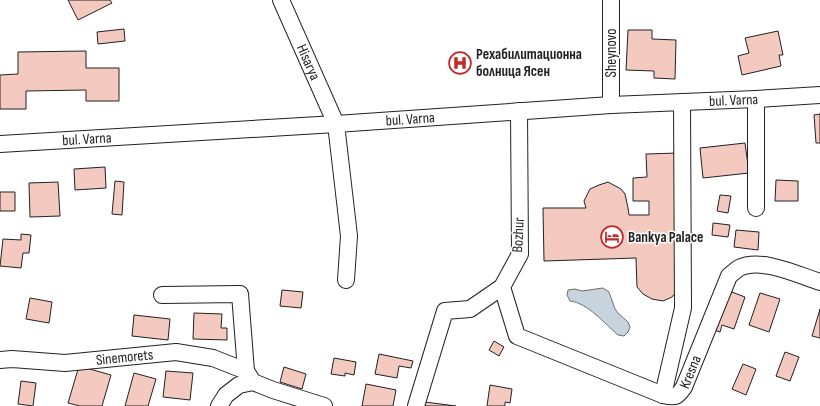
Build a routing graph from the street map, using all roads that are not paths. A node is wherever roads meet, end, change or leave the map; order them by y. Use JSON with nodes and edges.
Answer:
{"nodes":[{"id":1,"x":281,"y":0,"type":"edge"},
{"id":2,"x":612,"y":0,"type":"edge"},
{"id":3,"x":820,"y":95,"type":"edge"},
{"id":4,"x":756,"y":99,"type":"junction"},
{"id":5,"x":682,"y":102,"type":"junction"},
{"id":6,"x":611,"y":105,"type":"junction"},
{"id":7,"x":519,"y":111,"type":"junction"},
{"id":8,"x":336,"y":124,"type":"junction"},
{"id":9,"x":0,"y":144,"type":"edge"},
{"id":10,"x":756,"y":208,"type":"dead end"},
{"id":11,"x":346,"y":280,"type":"dead end"},
{"id":12,"x":820,"y":282,"type":"edge"},
{"id":13,"x":502,"y":287,"type":"junction"},
{"id":14,"x":162,"y":295,"type":"dead end"},
{"id":15,"x":0,"y":360,"type":"edge"},
{"id":16,"x":249,"y":376,"type":"junction"},
{"id":17,"x":668,"y":396,"type":"junction"},
{"id":18,"x":219,"y":406,"type":"edge"},
{"id":19,"x":324,"y":406,"type":"edge"},
{"id":20,"x":416,"y":406,"type":"edge"}],
"edges":[{"from":1,"to":8,"type":"street","name":"Hisarya"},
{"from":2,"to":6,"type":"street","name":"Sheynovo"},
{"from":3,"to":4,"type":"street","name":"bul. Varna"},
{"from":4,"to":5,"type":"street","name":"bul. Varna"},
{"from":4,"to":10,"type":"street"},
{"from":5,"to":6,"type":"street","name":"bul. Varna"},
{"from":5,"to":17,"type":"street"},
{"from":6,"to":7,"type":"street","name":"bul. Varna"},
{"from":7,"to":8,"type":"street","name":"bul. Varna"},
{"from":7,"to":13,"type":"street","name":"Bozhur"},
{"from":8,"to":9,"type":"street","name":"bul. Varna"},
{"from":8,"to":11,"type":"street","name":"Hisarya"},
{"from":12,"to":17,"type":"street","name":"Kresna"},
{"from":13,"to":17,"type":"street","name":"Kresna"},
{"from":13,"to":20,"type":"street","name":"Bozhur"},
{"from":14,"to":16,"type":"street"},
{"from":15,"to":16,"type":"street","name":"Sinemorets"},
{"from":16,"to":18,"type":"street"},
{"from":16,"to":19,"type":"street","name":"Sinemorets"}]}
